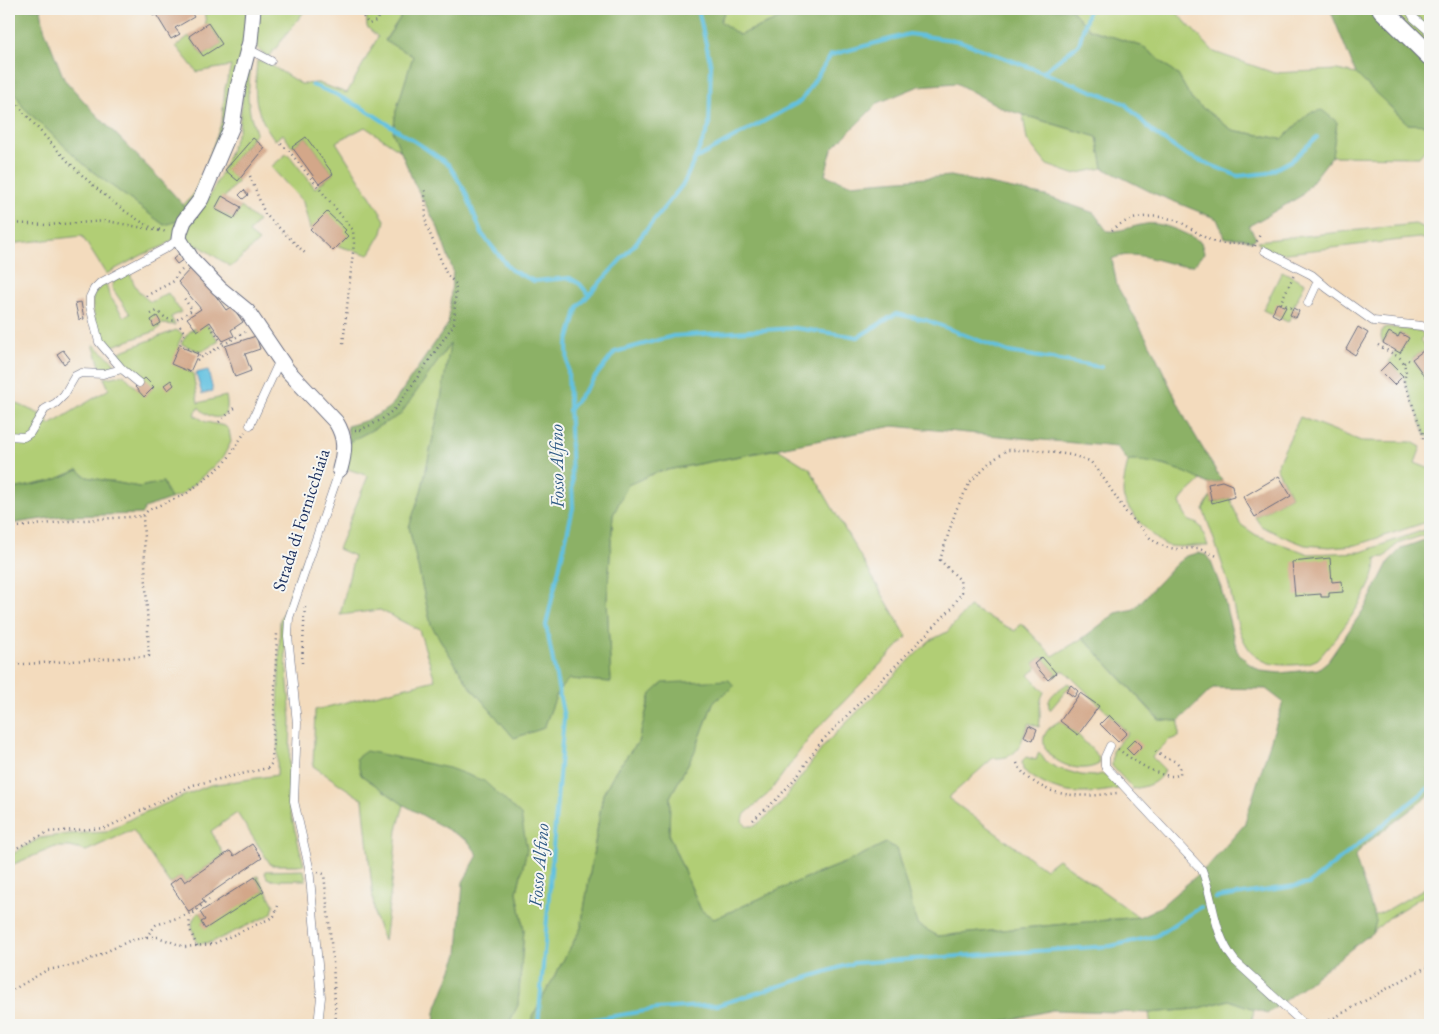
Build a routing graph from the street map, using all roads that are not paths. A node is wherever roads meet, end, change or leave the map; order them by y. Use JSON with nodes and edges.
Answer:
{"nodes":[{"id":1,"x":253,"y":9,"type":"edge"},
{"id":2,"x":1382,"y":9,"type":"edge"},
{"id":3,"x":1409,"y":9,"type":"edge"},
{"id":4,"x":1430,"y":32,"type":"edge"},
{"id":5,"x":254,"y":52,"type":"dead end"},
{"id":6,"x":1430,"y":56,"type":"edge"},
{"id":7,"x":271,"y":61,"type":"dead end"},
{"id":8,"x":176,"y":236,"type":"junction"},
{"id":9,"x":1265,"y":251,"type":"road end"},
{"id":10,"x":1318,"y":281,"type":"junction"},
{"id":11,"x":1308,"y":303,"type":"dead end"},
{"id":12,"x":1430,"y":330,"type":"edge"},
{"id":13,"x":280,"y":360,"type":"junction"},
{"id":14,"x":122,"y":369,"type":"junction"},
{"id":15,"x":139,"y":383,"type":"dead end"},
{"id":16,"x":250,"y":426,"type":"road end"},
{"id":17,"x":9,"y":436,"type":"edge"},
{"id":18,"x":340,"y":469,"type":"joint"},
{"id":19,"x":1110,"y":746,"type":"road end"},
{"id":20,"x":318,"y":1025,"type":"edge"},
{"id":21,"x":1305,"y":1025,"type":"edge"}],
"edges":[{"from":1,"to":8,"type":"street"},
{"from":2,"to":6,"type":"street"},
{"from":3,"to":4,"type":"lane"},
{"from":5,"to":7,"type":"lane"},
{"from":8,"to":13,"type":"street","name":"Strada di Fornicchiaia"},
{"from":8,"to":14,"type":"lane"},
{"from":9,"to":10,"type":"lane"},
{"from":10,"to":11,"type":"lane"},
{"from":10,"to":12,"type":"lane"},
{"from":13,"to":16,"type":"lane"},
{"from":13,"to":18,"type":"street","name":"Strada di Fornicchiaia"},
{"from":14,"to":15,"type":"lane"},
{"from":14,"to":17,"type":"lane"},
{"from":18,"to":20,"type":"lane","name":"Strada di Fornicchiaia"},
{"from":19,"to":21,"type":"lane"}]}
